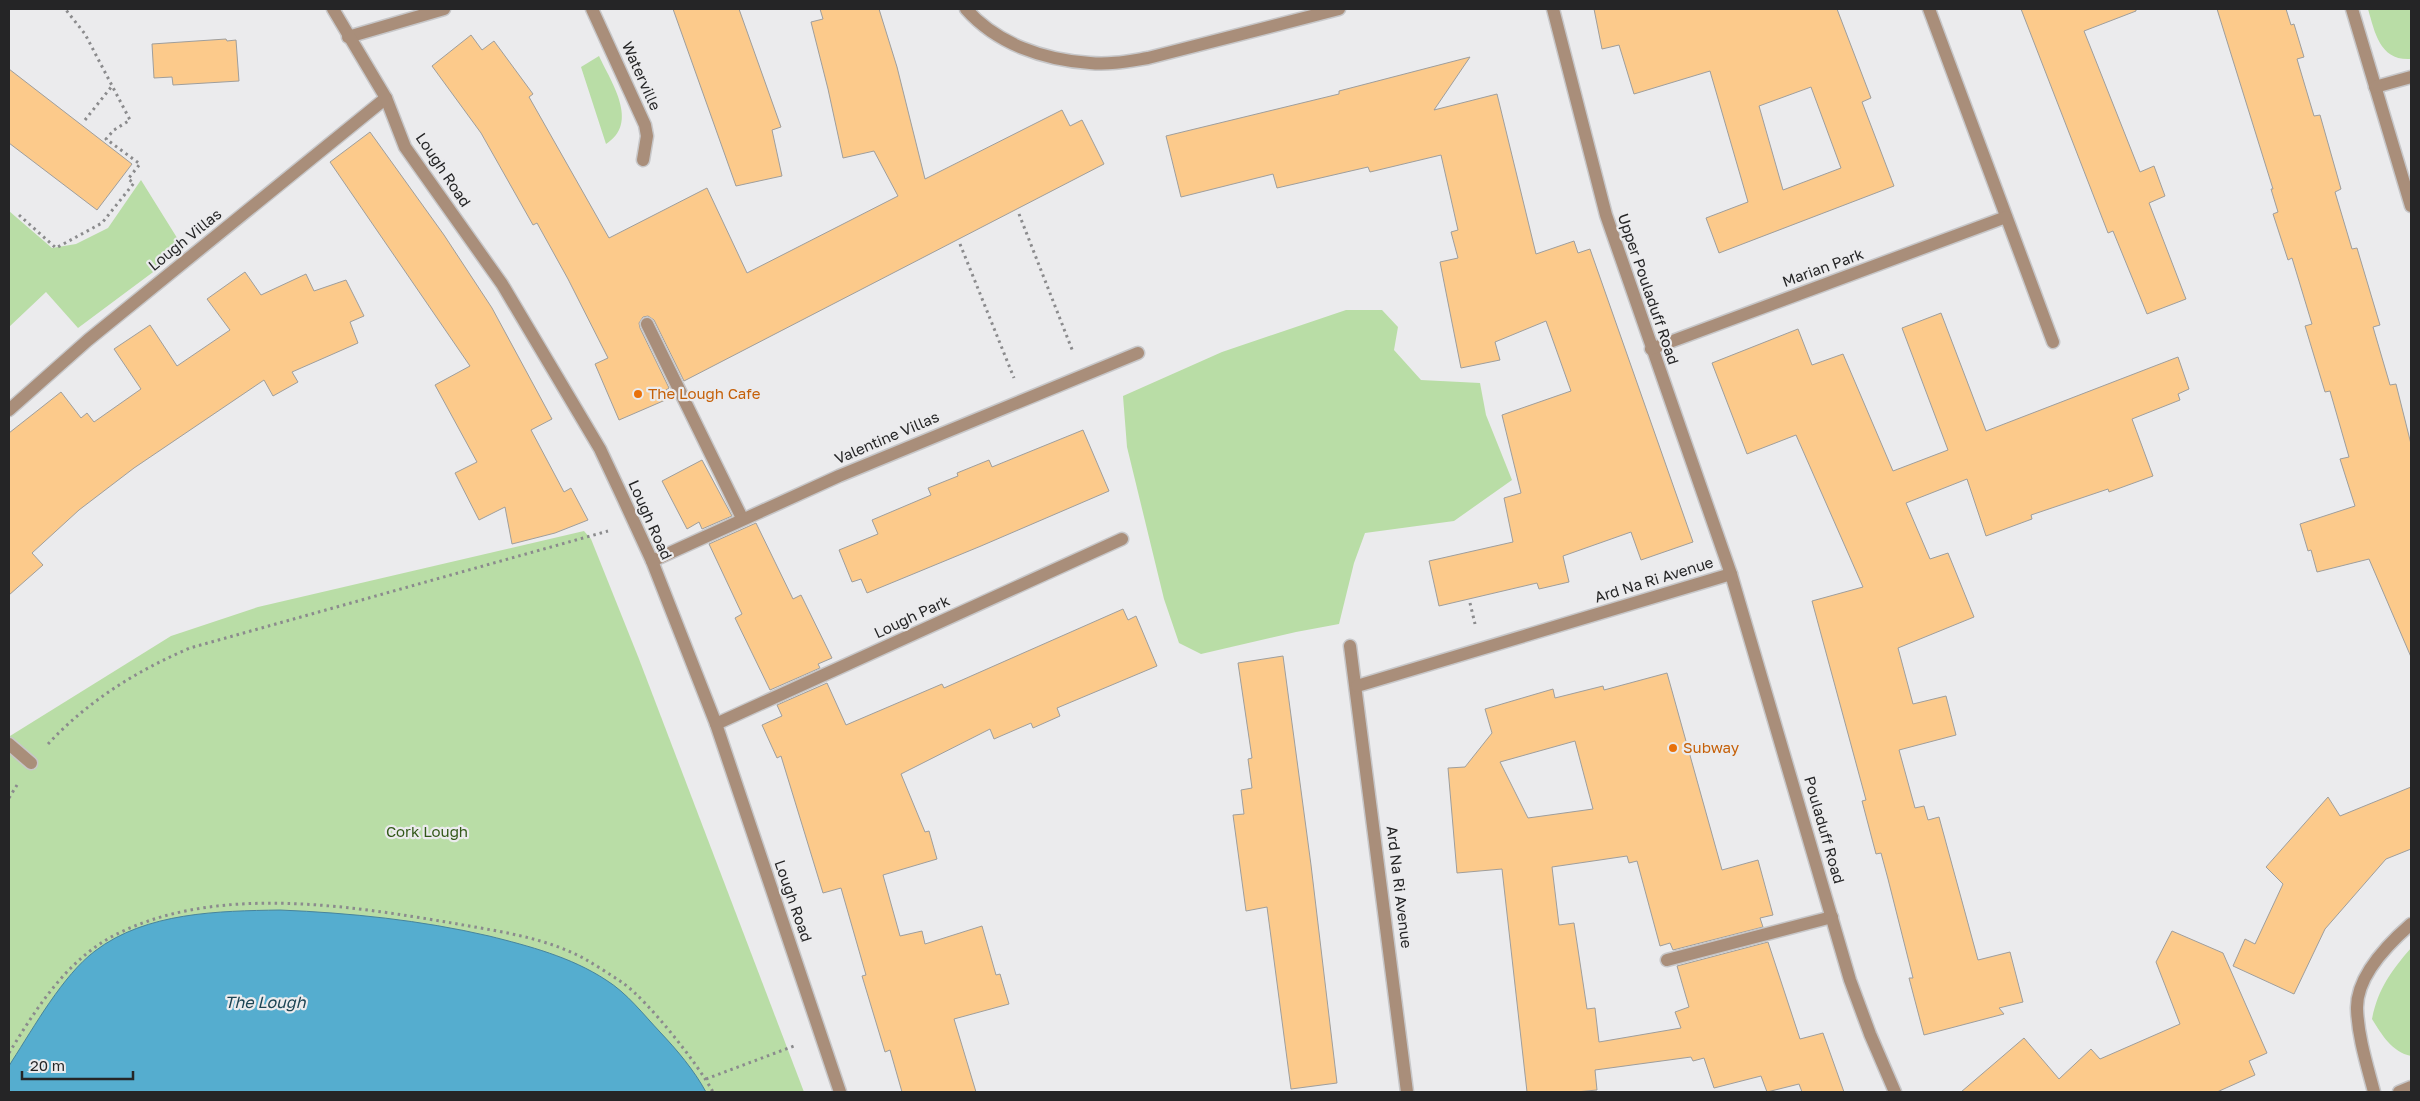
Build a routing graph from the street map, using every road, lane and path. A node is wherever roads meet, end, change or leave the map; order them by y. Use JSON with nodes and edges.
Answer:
{"nodes":[{"id":1,"x":333,"y":9,"type":"edge"},
{"id":2,"x":444,"y":9,"type":"edge"},
{"id":3,"x":592,"y":9,"type":"edge"},
{"id":4,"x":966,"y":9,"type":"edge"},
{"id":5,"x":1339,"y":9,"type":"edge"},
{"id":6,"x":1553,"y":9,"type":"edge"},
{"id":7,"x":1928,"y":9,"type":"edge"},
{"id":8,"x":2352,"y":9,"type":"edge"},
{"id":9,"x":66,"y":10,"type":"dead end"},
{"id":10,"x":348,"y":37,"type":"junction"},
{"id":11,"x":2411,"y":77,"type":"edge"},
{"id":12,"x":112,"y":86,"type":"junction"},
{"id":13,"x":2375,"y":86,"type":"junction"},
{"id":14,"x":386,"y":98,"type":"junction"},
{"id":15,"x":85,"y":120,"type":"dead end"},
{"id":16,"x":643,"y":160,"type":"dead end"},
{"id":17,"x":2411,"y":206,"type":"edge"},
{"id":18,"x":1019,"y":214,"type":"dead end"},
{"id":19,"x":19,"y":215,"type":"dead end"},
{"id":20,"x":2006,"y":217,"type":"junction"},
{"id":21,"x":960,"y":244,"type":"dead end"},
{"id":22,"x":647,"y":324,"type":"dead end"},
{"id":23,"x":2054,"y":342,"type":"dead end"},
{"id":24,"x":1651,"y":349,"type":"junction"},
{"id":25,"x":1138,"y":353,"type":"dead end"},
{"id":26,"x":1083,"y":375,"type":"junction"},
{"id":27,"x":1022,"y":400,"type":"junction"},
{"id":28,"x":9,"y":410,"type":"edge"},
{"id":29,"x":742,"y":518,"type":"junction"},
{"id":30,"x":608,"y":531,"type":"dead end"},
{"id":31,"x":1122,"y":539,"type":"dead end"},
{"id":32,"x":652,"y":561,"type":"junction"},
{"id":33,"x":1731,"y":574,"type":"junction"},
{"id":34,"x":1350,"y":646,"type":"dead end"},
{"id":35,"x":1357,"y":686,"type":"junction"},
{"id":36,"x":716,"y":724,"type":"junction"},
{"id":37,"x":9,"y":744,"type":"edge"},
{"id":38,"x":31,"y":763,"type":"junction"},
{"id":39,"x":9,"y":798,"type":"edge"},
{"id":40,"x":1832,"y":917,"type":"junction"},
{"id":41,"x":2411,"y":924,"type":"edge"},
{"id":42,"x":1667,"y":960,"type":"dead end"},
{"id":43,"x":794,"y":1046,"type":"dead end"},
{"id":44,"x":9,"y":1053,"type":"edge"},
{"id":45,"x":706,"y":1080,"type":"junction"},
{"id":46,"x":2411,"y":1087,"type":"edge"},
{"id":47,"x":713,"y":1092,"type":"edge"},
{"id":48,"x":840,"y":1092,"type":"edge"},
{"id":49,"x":1407,"y":1092,"type":"edge"},
{"id":50,"x":1895,"y":1092,"type":"edge"},
{"id":51,"x":2374,"y":1092,"type":"edge"},
{"id":52,"x":2399,"y":1092,"type":"edge"}],
"edges":[{"from":1,"to":10,"type":"street","name":"Lough Road"},
{"from":2,"to":10,"type":"street"},
{"from":3,"to":16,"type":"street","name":"Waterville"},
{"from":4,"to":5,"type":"street"},
{"from":6,"to":24,"type":"street","name":"Upper Pouladuff Road"},
{"from":7,"to":20,"type":"street"},
{"from":8,"to":13,"type":"street"},
{"from":9,"to":12,"type":"path"},
{"from":10,"to":14,"type":"street","name":"Lough Road"},
{"from":11,"to":13,"type":"street"},
{"from":12,"to":15,"type":"path"},
{"from":12,"to":19,"type":"path"},
{"from":13,"to":17,"type":"street"},
{"from":14,"to":28,"type":"street","name":"Lough Villas"},
{"from":14,"to":32,"type":"street","name":"Lough Road"},
{"from":18,"to":26,"type":"path"},
{"from":20,"to":23,"type":"street"},
{"from":20,"to":24,"type":"street","name":"Marian Park"},
{"from":21,"to":27,"type":"path"},
{"from":22,"to":29,"type":"street"},
{"from":24,"to":33,"type":"street","name":"Upper Pouladuff Road"},
{"from":25,"to":26,"type":"street","name":"Valentine Villas"},
{"from":26,"to":27,"type":"street","name":"Valentine Villas"},
{"from":27,"to":29,"type":"street","name":"Valentine Villas"},
{"from":29,"to":32,"type":"street","name":"Valentine Villas"},
{"from":30,"to":38,"type":"path"},
{"from":31,"to":36,"type":"street","name":"Lough Park"},
{"from":32,"to":36,"type":"street","name":"Lough Road"},
{"from":33,"to":35,"type":"street","name":"Ard Na Ri Avenue"},
{"from":33,"to":40,"type":"street","name":"Pouladuff Road"},
{"from":34,"to":35,"type":"street","name":"Ard Na Ri Avenue"},
{"from":35,"to":49,"type":"street","name":"Ard Na Ri Avenue"},
{"from":36,"to":48,"type":"street","name":"Lough Road"},
{"from":37,"to":38,"type":"street"},
{"from":38,"to":39,"type":"path"},
{"from":40,"to":42,"type":"street"},
{"from":40,"to":50,"type":"street","name":"Pouladuff Road"},
{"from":41,"to":51,"type":"street"},
{"from":43,"to":45,"type":"path"},
{"from":44,"to":45,"type":"path"},
{"from":45,"to":47,"type":"path"},
{"from":46,"to":52,"type":"street"}]}
